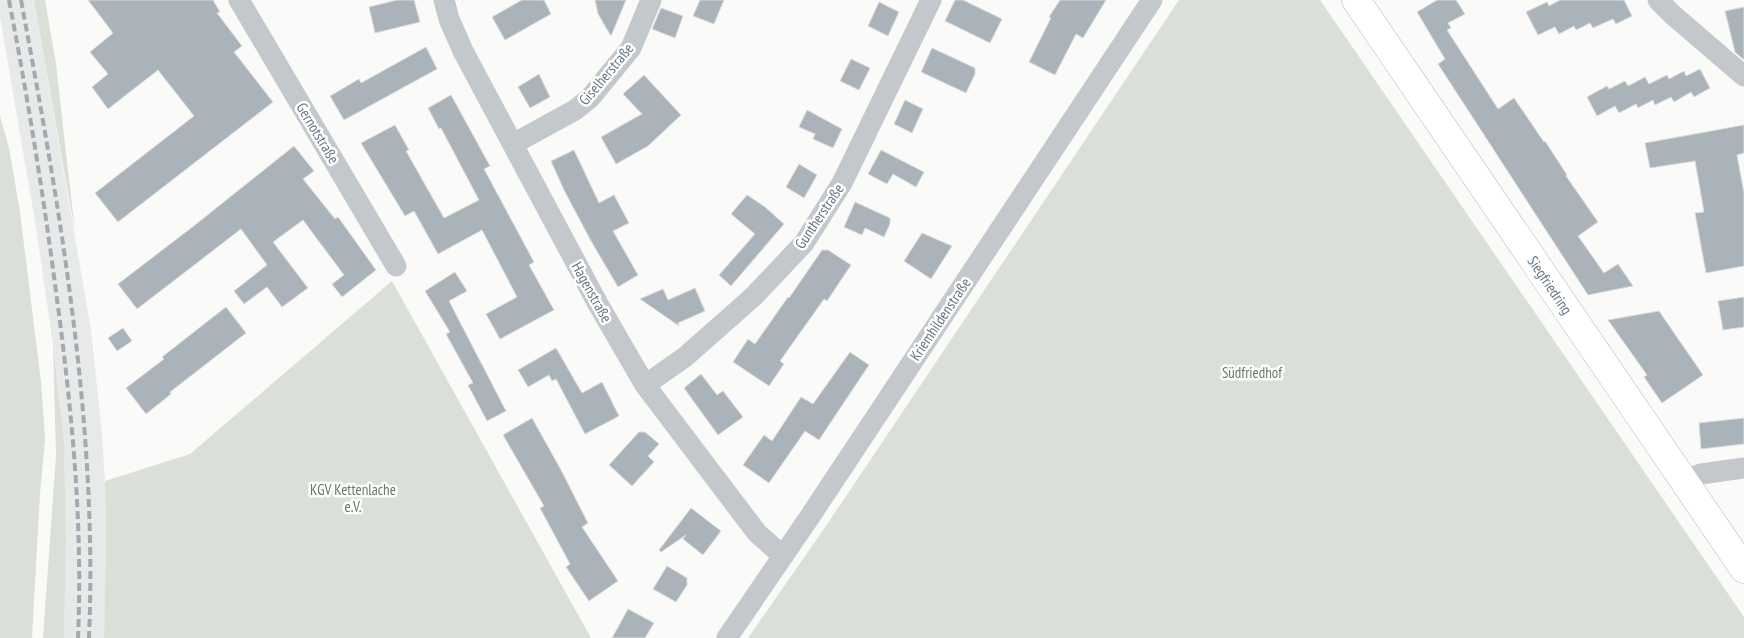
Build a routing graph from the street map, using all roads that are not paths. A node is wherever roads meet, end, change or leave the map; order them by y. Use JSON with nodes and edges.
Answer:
{"nodes":[{"id":1,"x":239,"y":0,"type":"edge"},
{"id":2,"x":444,"y":0,"type":"edge"},
{"id":3,"x":651,"y":0,"type":"edge"},
{"id":4,"x":931,"y":0,"type":"edge"},
{"id":5,"x":1152,"y":0,"type":"edge"},
{"id":6,"x":1356,"y":0,"type":"edge"},
{"id":7,"x":1658,"y":0,"type":"edge"},
{"id":8,"x":1744,"y":76,"type":"edge"},
{"id":9,"x":513,"y":144,"type":"junction"},
{"id":10,"x":396,"y":266,"type":"dead end"},
{"id":11,"x":645,"y":385,"type":"junction"},
{"id":12,"x":1744,"y":468,"type":"edge"},
{"id":13,"x":1684,"y":481,"type":"junction"},
{"id":14,"x":783,"y":556,"type":"junction"},
{"id":15,"x":1744,"y":569,"type":"edge"},
{"id":16,"x":727,"y":638,"type":"edge"}],
"edges":[{"from":1,"to":10,"type":"street","name":"Gernotstraße"},
{"from":2,"to":9,"type":"street","name":"Hagenstraße"},
{"from":3,"to":9,"type":"street","name":"Giselherstraße"},
{"from":4,"to":11,"type":"street","name":"Guntherstraße"},
{"from":5,"to":14,"type":"street","name":"Kriemhildenstraße"},
{"from":6,"to":13,"type":"main road","name":"Siegfriedring"},
{"from":7,"to":8,"type":"street"},
{"from":9,"to":11,"type":"street","name":"Hagenstraße"},
{"from":11,"to":14,"type":"street","name":"Hagenstraße"},
{"from":12,"to":13,"type":"street"},
{"from":13,"to":15,"type":"main road","name":"Siegfriedring"},
{"from":14,"to":16,"type":"street","name":"Kriemhildenstraße"}]}
